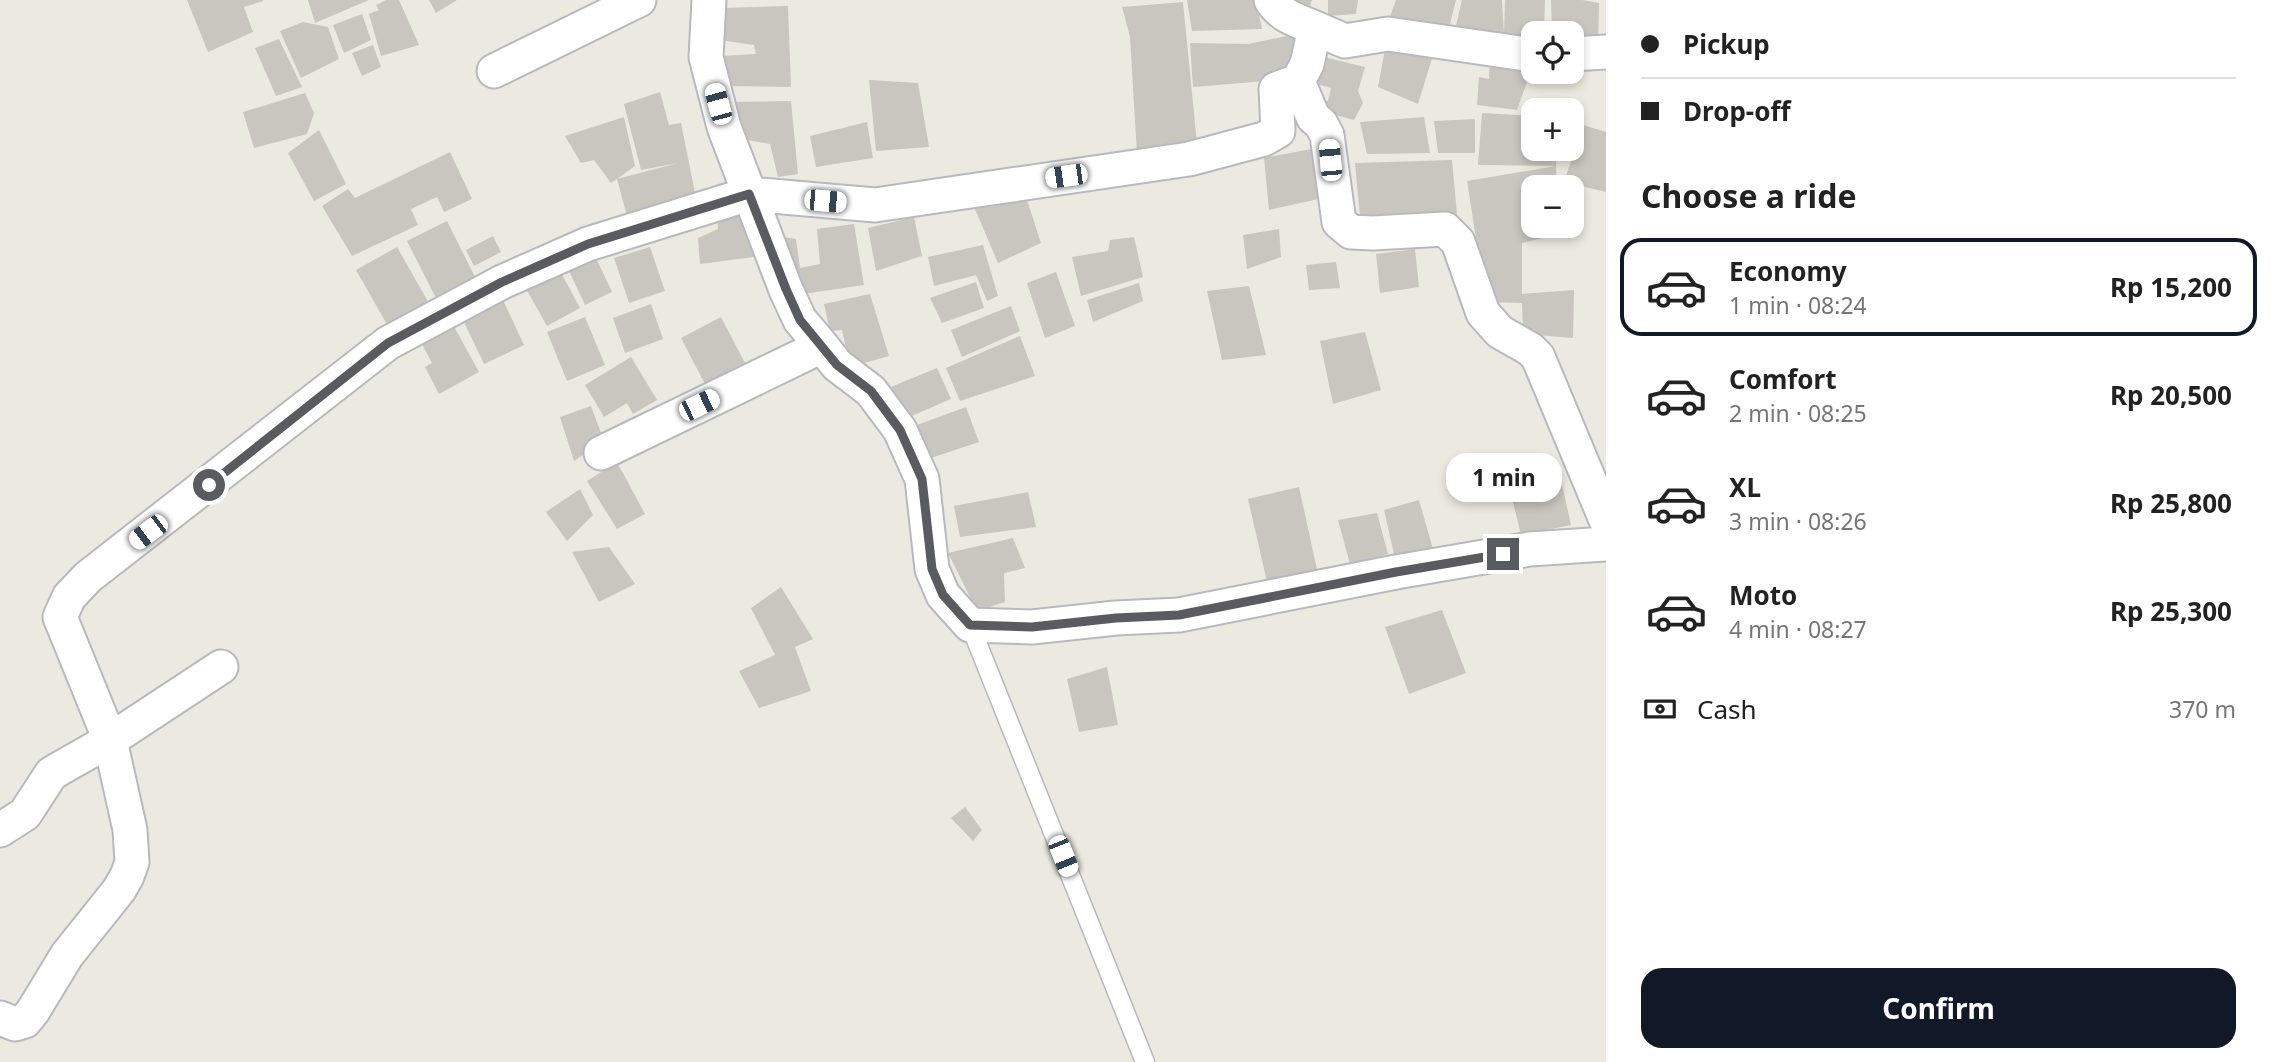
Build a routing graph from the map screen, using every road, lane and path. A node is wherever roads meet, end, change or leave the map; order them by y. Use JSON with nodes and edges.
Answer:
{"nodes":[{"id":1,"x":639,"y":0,"type":"edge"},
{"id":2,"x":709,"y":0,"type":"edge"},
{"id":3,"x":1271,"y":0,"type":"edge"},
{"id":4,"x":1315,"y":28,"type":"junction"},
{"id":5,"x":1606,"y":52,"type":"edge"},
{"id":6,"x":1521,"y":53,"type":"edge"},
{"id":7,"x":1584,"y":53,"type":"edge"},
{"id":8,"x":494,"y":71,"type":"dead end"},
{"id":9,"x":1298,"y":81,"type":"junction"},
{"id":10,"x":749,"y":194,"type":"junction"},
{"id":11,"x":822,"y":346,"type":"junction"},
{"id":12,"x":601,"y":453,"type":"dead end"},
{"id":13,"x":1606,"y":520,"type":"edge"},
{"id":14,"x":1606,"y":544,"type":"edge"},
{"id":15,"x":970,"y":625,"type":"junction"},
{"id":16,"x":221,"y":667,"type":"dead end"},
{"id":17,"x":110,"y":740,"type":"junction"},
{"id":18,"x":0,"y":830,"type":"edge"},
{"id":19,"x":0,"y":1018,"type":"edge"},
{"id":20,"x":1145,"y":1062,"type":"edge"}],
"edges":[{"from":1,"to":8,"type":"street"},
{"from":2,"to":10,"type":"street"},
{"from":3,"to":4,"type":"street"},
{"from":4,"to":6,"type":"street"},
{"from":4,"to":9,"type":"street"},
{"from":5,"to":7,"type":"street"},
{"from":9,"to":10,"type":"street"},
{"from":9,"to":13,"type":"street"},
{"from":10,"to":11,"type":"street"},
{"from":10,"to":17,"type":"street"},
{"from":11,"to":12,"type":"street"},
{"from":11,"to":15,"type":"street"},
{"from":14,"to":15,"type":"street"},
{"from":15,"to":20,"type":"lane"},
{"from":16,"to":17,"type":"street"},
{"from":17,"to":18,"type":"street"},
{"from":17,"to":19,"type":"street"}]}
